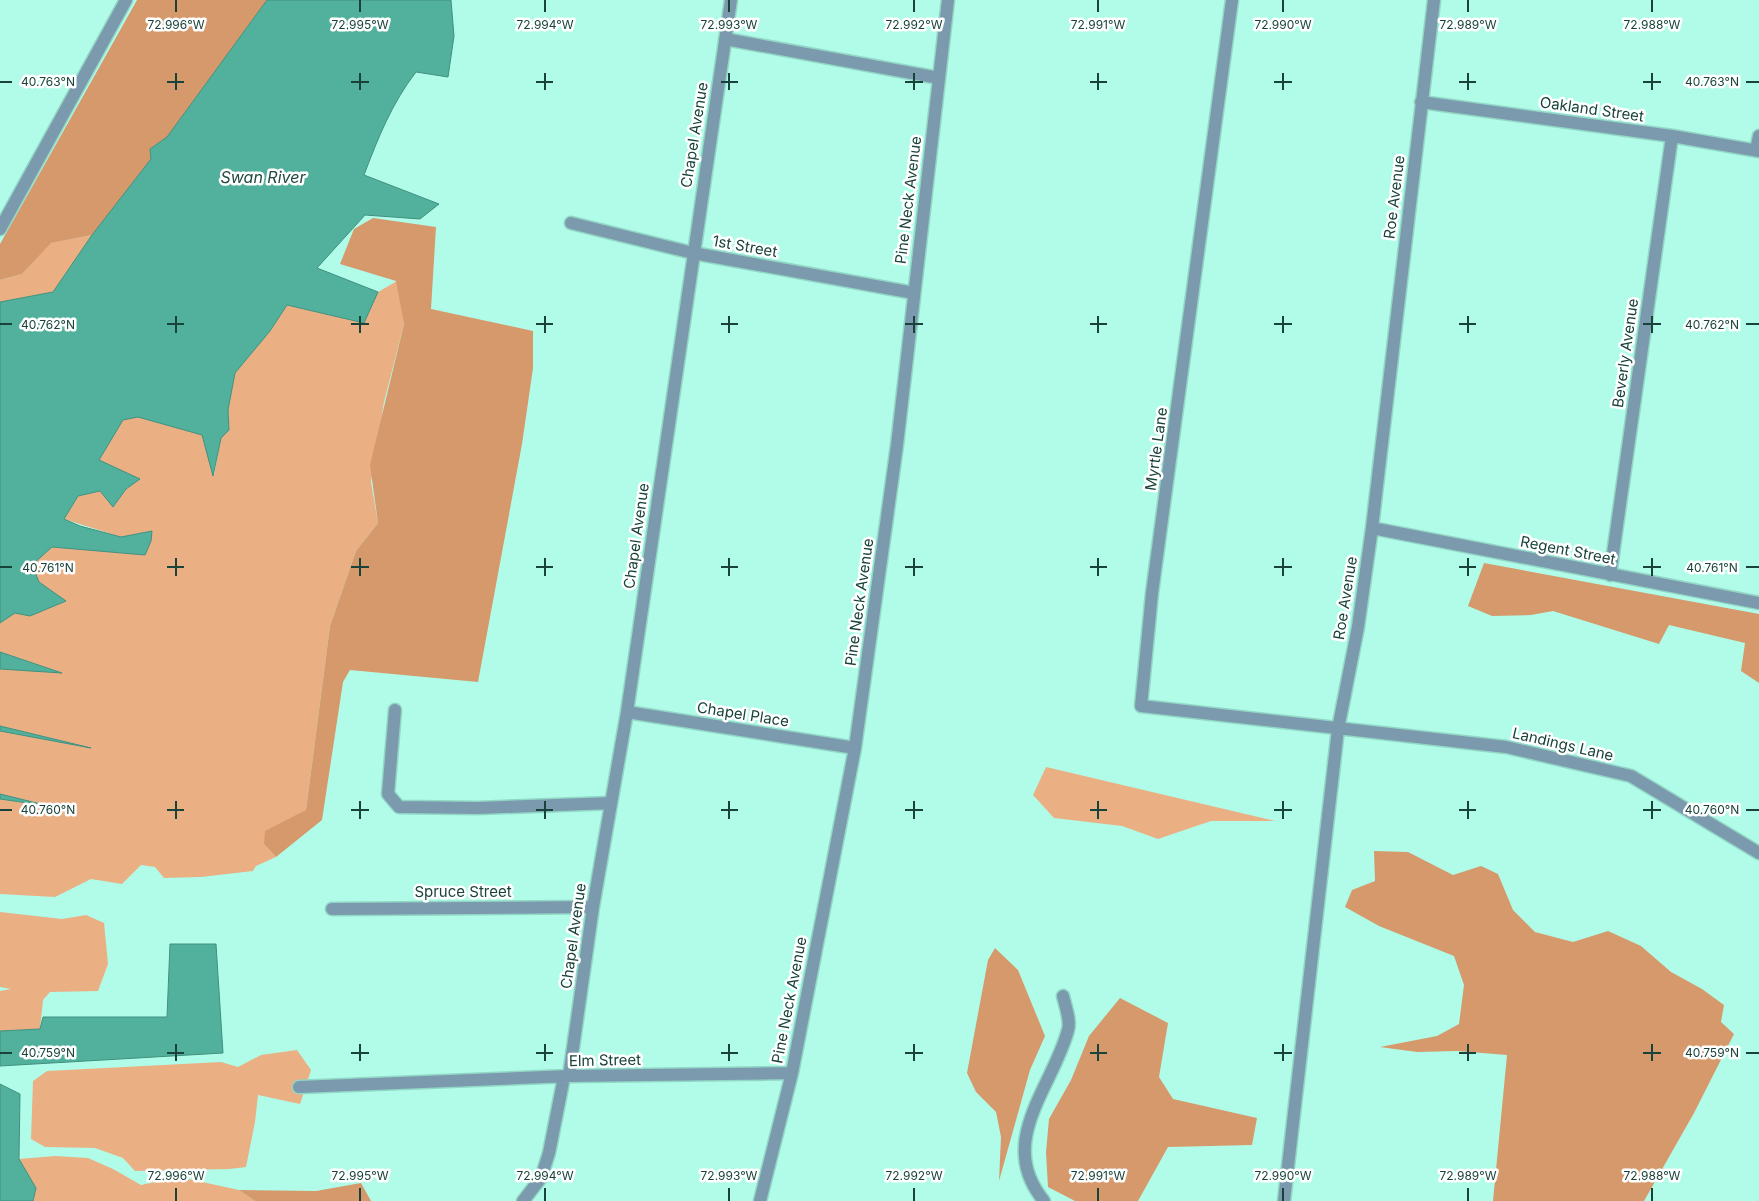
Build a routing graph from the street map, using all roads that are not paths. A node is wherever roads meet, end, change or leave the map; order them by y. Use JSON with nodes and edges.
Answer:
{"nodes":[{"id":1,"x":126,"y":0,"type":"edge"},
{"id":2,"x":731,"y":0,"type":"edge"},
{"id":3,"x":948,"y":0,"type":"edge"},
{"id":4,"x":1232,"y":0,"type":"edge"},
{"id":5,"x":1434,"y":0,"type":"edge"},
{"id":6,"x":725,"y":40,"type":"junction"},
{"id":7,"x":939,"y":78,"type":"junction"},
{"id":8,"x":1421,"y":102,"type":"junction"},
{"id":9,"x":1672,"y":136,"type":"junction"},
{"id":10,"x":1759,"y":136,"type":"edge"},
{"id":11,"x":1758,"y":151,"type":"edge"},
{"id":12,"x":571,"y":223,"type":"dead end"},
{"id":13,"x":0,"y":229,"type":"edge"},
{"id":14,"x":693,"y":253,"type":"junction"},
{"id":15,"x":914,"y":293,"type":"junction"},
{"id":16,"x":1372,"y":528,"type":"junction"},
{"id":17,"x":1610,"y":575,"type":"junction"},
{"id":18,"x":1759,"y":603,"type":"edge"},
{"id":19,"x":395,"y":710,"type":"dead end"},
{"id":20,"x":627,"y":712,"type":"junction"},
{"id":21,"x":1338,"y":729,"type":"junction"},
{"id":22,"x":855,"y":748,"type":"junction"},
{"id":23,"x":611,"y":803,"type":"junction"},
{"id":24,"x":1759,"y":853,"type":"edge"},
{"id":25,"x":593,"y":907,"type":"junction"},
{"id":26,"x":332,"y":909,"type":"dead end"},
{"id":27,"x":1063,"y":996,"type":"dead end"},
{"id":28,"x":792,"y":1073,"type":"junction"},
{"id":29,"x":566,"y":1076,"type":"junction"},
{"id":30,"x":299,"y":1087,"type":"dead end"},
{"id":31,"x":523,"y":1201,"type":"edge"},
{"id":32,"x":760,"y":1201,"type":"edge"},
{"id":33,"x":1044,"y":1201,"type":"edge"},
{"id":34,"x":1284,"y":1201,"type":"edge"}],
"edges":[{"from":1,"to":13,"type":"street"},
{"from":2,"to":6,"type":"street","name":"Chapel Avenue"},
{"from":3,"to":7,"type":"street","name":"Pine Neck Avenue"},
{"from":4,"to":21,"type":"street","name":"Myrtle Lane"},
{"from":5,"to":8,"type":"street","name":"Roe Avenue"},
{"from":6,"to":7,"type":"street"},
{"from":6,"to":14,"type":"street","name":"Chapel Avenue"},
{"from":7,"to":15,"type":"street","name":"Pine Neck Avenue"},
{"from":8,"to":9,"type":"street","name":"Oakland Street"},
{"from":8,"to":16,"type":"street","name":"Roe Avenue"},
{"from":9,"to":11,"type":"street","name":"Oakland Street"},
{"from":9,"to":17,"type":"street","name":"Beverly Avenue"},
{"from":10,"to":11,"type":"street"},
{"from":12,"to":14,"type":"street","name":"1st Street"},
{"from":14,"to":15,"type":"street","name":"1st Street"},
{"from":14,"to":20,"type":"street","name":"Chapel Avenue"},
{"from":15,"to":22,"type":"street","name":"Pine Neck Avenue"},
{"from":16,"to":17,"type":"street","name":"Regent Street"},
{"from":16,"to":21,"type":"street","name":"Roe Avenue"},
{"from":17,"to":18,"type":"street","name":"Regent Street"},
{"from":19,"to":23,"type":"street"},
{"from":20,"to":22,"type":"street","name":"Chapel Place"},
{"from":20,"to":23,"type":"street","name":"Chapel Avenue"},
{"from":21,"to":24,"type":"street","name":"Landings Lane"},
{"from":21,"to":34,"type":"street","name":"Roe Avenue"},
{"from":22,"to":28,"type":"street","name":"Pine Neck Avenue"},
{"from":23,"to":25,"type":"street","name":"Chapel Avenue"},
{"from":25,"to":26,"type":"street","name":"Spruce Street"},
{"from":25,"to":29,"type":"street","name":"Chapel Avenue"},
{"from":27,"to":33,"type":"street"},
{"from":28,"to":29,"type":"street","name":"Elm Street"},
{"from":28,"to":32,"type":"street","name":"Pine Neck Avenue"},
{"from":29,"to":30,"type":"street","name":"Elm Street"},
{"from":29,"to":31,"type":"street","name":"Chapel Avenue"}]}
